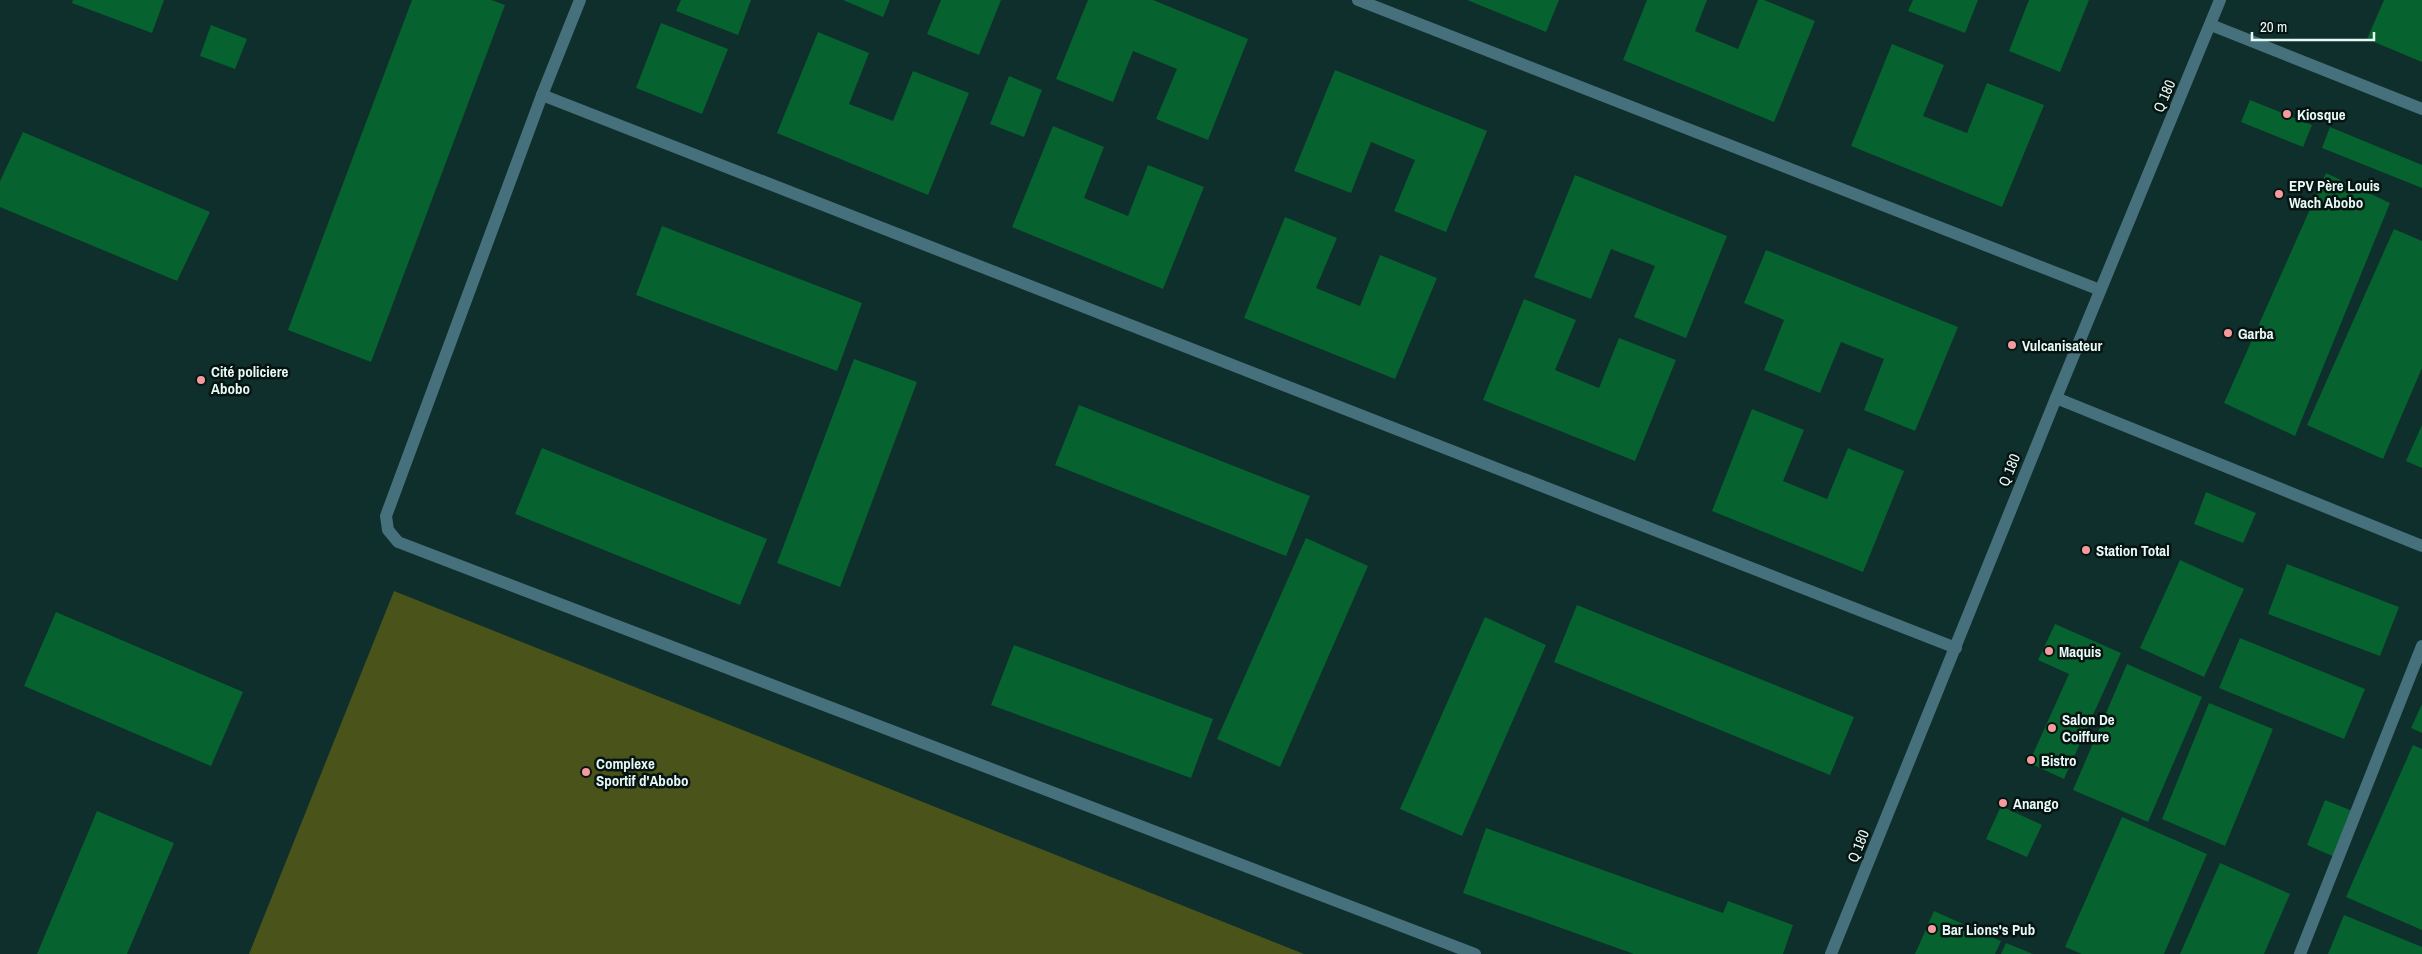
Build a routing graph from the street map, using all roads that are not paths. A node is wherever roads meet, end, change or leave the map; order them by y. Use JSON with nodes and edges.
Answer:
{"nodes":[{"id":1,"x":580,"y":0,"type":"edge"},
{"id":2,"x":1358,"y":0,"type":"edge"},
{"id":3,"x":2220,"y":0,"type":"edge"},
{"id":4,"x":2211,"y":25,"type":"junction"},
{"id":5,"x":542,"y":94,"type":"junction"},
{"id":6,"x":2422,"y":110,"type":"edge"},
{"id":7,"x":2100,"y":290,"type":"junction"},
{"id":8,"x":2056,"y":398,"type":"junction"},
{"id":9,"x":2422,"y":546,"type":"edge"},
{"id":10,"x":2422,"y":646,"type":"edge"},
{"id":11,"x":1956,"y":648,"type":"junction"},
{"id":12,"x":1475,"y":954,"type":"edge"},
{"id":13,"x":1831,"y":954,"type":"edge"},
{"id":14,"x":2300,"y":954,"type":"edge"}],
"edges":[{"from":1,"to":5,"type":"street"},
{"from":2,"to":7,"type":"street"},
{"from":3,"to":4,"type":"street","name":"Q 180"},
{"from":4,"to":6,"type":"street"},
{"from":4,"to":7,"type":"street","name":"Q 180"},
{"from":5,"to":11,"type":"street"},
{"from":5,"to":12,"type":"street"},
{"from":7,"to":8,"type":"street","name":"Q 180"},
{"from":8,"to":9,"type":"street"},
{"from":8,"to":11,"type":"street","name":"Q 180"},
{"from":10,"to":14,"type":"street"},
{"from":11,"to":13,"type":"street","name":"Q 180"}]}
